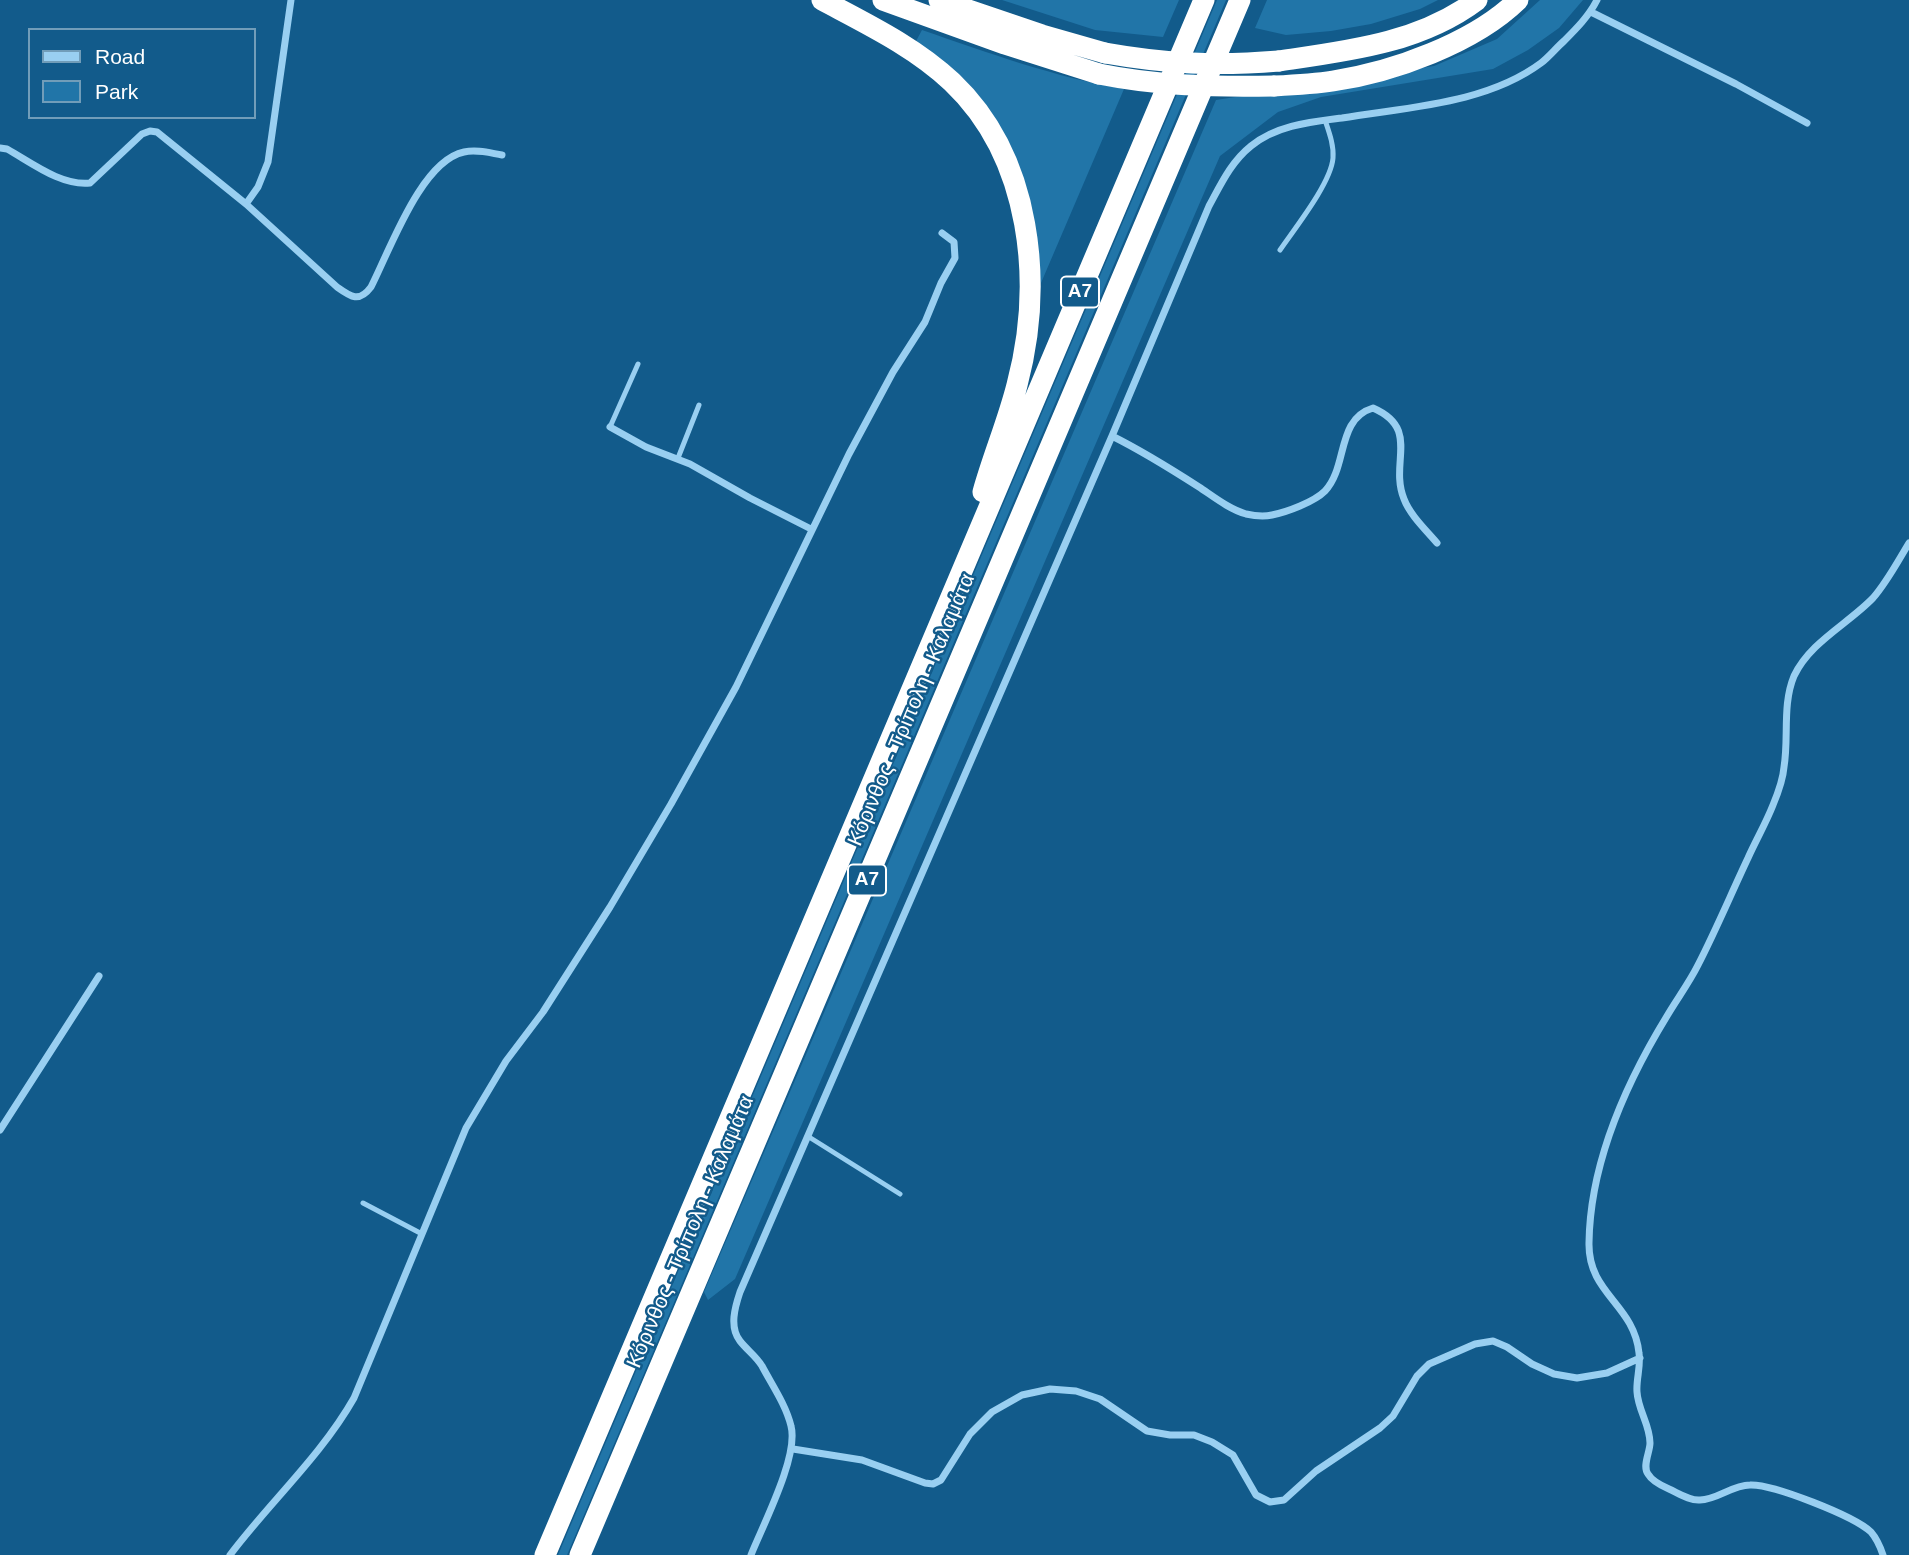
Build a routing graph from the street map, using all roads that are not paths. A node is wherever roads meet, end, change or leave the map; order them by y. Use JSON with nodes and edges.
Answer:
{"nodes":[{"id":1,"x":291,"y":0,"type":"edge"},
{"id":2,"x":822,"y":0,"type":"edge"},
{"id":3,"x":883,"y":0,"type":"edge"},
{"id":4,"x":939,"y":0,"type":"edge"},
{"id":5,"x":1204,"y":0,"type":"edge"},
{"id":6,"x":1240,"y":0,"type":"edge"},
{"id":7,"x":1477,"y":0,"type":"edge"},
{"id":8,"x":1518,"y":0,"type":"edge"},
{"id":9,"x":1597,"y":0,"type":"edge"},
{"id":10,"x":1591,"y":12,"type":"junction"},
{"id":11,"x":1102,"y":63,"type":"junction"},
{"id":12,"x":1325,"y":120,"type":"junction"},
{"id":13,"x":1807,"y":123,"type":"dead end"},
{"id":14,"x":0,"y":148,"type":"edge"},
{"id":15,"x":502,"y":155,"type":"dead end"},
{"id":16,"x":246,"y":204,"type":"junction"},
{"id":17,"x":942,"y":233,"type":"dead end"},
{"id":18,"x":1280,"y":250,"type":"dead end"},
{"id":19,"x":638,"y":364,"type":"dead end"},
{"id":20,"x":699,"y":405,"type":"dead end"},
{"id":21,"x":610,"y":427,"type":"joint"},
{"id":22,"x":1112,"y":436,"type":"junction"},
{"id":23,"x":678,"y":458,"type":"junction"},
{"id":24,"x":811,"y":529,"type":"junction"},
{"id":25,"x":1437,"y":543,"type":"dead end"},
{"id":26,"x":1909,"y":543,"type":"edge"},
{"id":27,"x":956,"y":584,"type":"junction"},
{"id":28,"x":99,"y":976,"type":"dead end"},
{"id":29,"x":0,"y":1130,"type":"edge"},
{"id":30,"x":809,"y":1137,"type":"junction"},
{"id":31,"x":900,"y":1194,"type":"dead end"},
{"id":32,"x":363,"y":1203,"type":"dead end"},
{"id":33,"x":422,"y":1234,"type":"junction"},
{"id":34,"x":1640,"y":1358,"type":"junction"},
{"id":35,"x":793,"y":1449,"type":"junction"},
{"id":36,"x":230,"y":1555,"type":"edge"},
{"id":37,"x":545,"y":1555,"type":"edge"},
{"id":38,"x":580,"y":1555,"type":"edge"},
{"id":39,"x":751,"y":1555,"type":"edge"},
{"id":40,"x":1883,"y":1555,"type":"edge"}],
"edges":[{"from":1,"to":16,"type":"street"},
{"from":2,"to":27,"type":"highway"},
{"from":3,"to":11,"type":"highway"},
{"from":4,"to":11,"type":"highway"},
{"from":5,"to":27,"type":"highway","name":"Κόρινθος - Τρίπολη - Καλαμάτα","number":"Α7"},
{"from":6,"to":38,"type":"highway","name":"Κόρινθος - Τρίπολη - Καλαμάτα","number":"Α7"},
{"from":7,"to":11,"type":"highway","bridge":true},
{"from":8,"to":11,"type":"highway","bridge":true},
{"from":9,"to":10,"type":"street"},
{"from":10,"to":12,"type":"street"},
{"from":10,"to":13,"type":"street"},
{"from":12,"to":18,"type":"lane"},
{"from":12,"to":22,"type":"street"},
{"from":14,"to":16,"type":"street"},
{"from":15,"to":16,"type":"street"},
{"from":17,"to":24,"type":"street"},
{"from":19,"to":21,"type":"lane"},
{"from":20,"to":23,"type":"lane"},
{"from":21,"to":23,"type":"street"},
{"from":22,"to":25,"type":"street"},
{"from":22,"to":30,"type":"street"},
{"from":23,"to":24,"type":"street"},
{"from":24,"to":33,"type":"street"},
{"from":26,"to":34,"type":"street"},
{"from":27,"to":37,"type":"highway","name":"Κόρινθος - Τρίπολη - Καλαμάτα","number":"Α7"},
{"from":28,"to":29,"type":"street"},
{"from":30,"to":31,"type":"lane"},
{"from":30,"to":35,"type":"street"},
{"from":32,"to":33,"type":"lane"},
{"from":33,"to":36,"type":"street"},
{"from":34,"to":35,"type":"street"},
{"from":34,"to":40,"type":"street"},
{"from":35,"to":39,"type":"street"}]}
